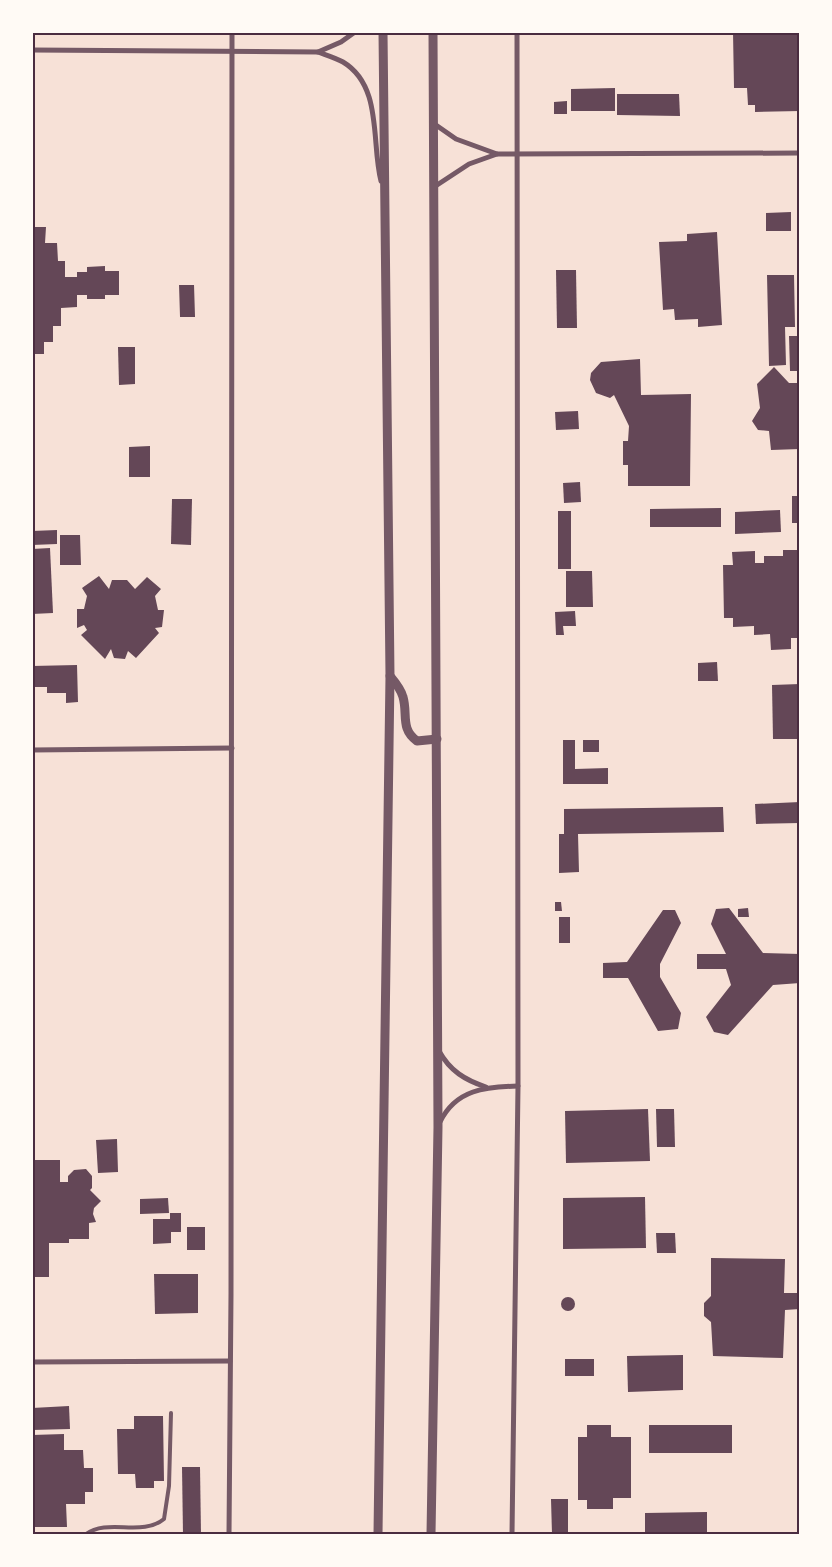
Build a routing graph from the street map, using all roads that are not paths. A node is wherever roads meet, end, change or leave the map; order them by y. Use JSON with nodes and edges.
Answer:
{"nodes":[{"id":1,"x":232,"y":32,"type":"edge"},
{"id":2,"x":355,"y":32,"type":"edge"},
{"id":3,"x":383,"y":32,"type":"edge"},
{"id":4,"x":433,"y":32,"type":"edge"},
{"id":5,"x":516,"y":32,"type":"edge"},
{"id":6,"x":32,"y":50,"type":"edge"},
{"id":7,"x":232,"y":51,"type":"junction"},
{"id":8,"x":318,"y":52,"type":"junction"},
{"id":9,"x":432,"y":123,"type":"junction"},
{"id":10,"x":800,"y":153,"type":"edge"},
{"id":11,"x":497,"y":154,"type":"junction"},
{"id":12,"x":516,"y":154,"type":"junction"},
{"id":13,"x":384,"y":188,"type":"junction"},
{"id":14,"x":434,"y":188,"type":"junction"},
{"id":15,"x":390,"y":676,"type":"junction"},
{"id":16,"x":437,"y":739,"type":"junction"},
{"id":17,"x":232,"y":748,"type":"junction"},
{"id":18,"x":32,"y":750,"type":"edge"},
{"id":19,"x":436,"y":1047,"type":"junction"},
{"id":20,"x":518,"y":1086,"type":"junction"},
{"id":21,"x":487,"y":1087,"type":"junction"},
{"id":22,"x":438,"y":1127,"type":"junction"},
{"id":23,"x":230,"y":1361,"type":"junction"},
{"id":24,"x":32,"y":1362,"type":"edge"},
{"id":25,"x":171,"y":1413,"type":"dead end"},
{"id":26,"x":86,"y":1534,"type":"edge"},
{"id":27,"x":229,"y":1534,"type":"edge"},
{"id":28,"x":378,"y":1534,"type":"edge"},
{"id":29,"x":431,"y":1534,"type":"edge"},
{"id":30,"x":512,"y":1534,"type":"edge"}],
"edges":[{"from":1,"to":7,"type":"street"},
{"from":2,"to":8,"type":"street"},
{"from":3,"to":13,"type":"street"},
{"from":4,"to":9,"type":"street"},
{"from":5,"to":12,"type":"street"},
{"from":6,"to":7,"type":"street"},
{"from":7,"to":8,"type":"street"},
{"from":7,"to":17,"type":"street"},
{"from":8,"to":13,"type":"street"},
{"from":9,"to":11,"type":"street"},
{"from":9,"to":14,"type":"street"},
{"from":10,"to":12,"type":"street"},
{"from":11,"to":12,"type":"street"},
{"from":11,"to":14,"type":"street"},
{"from":12,"to":20,"type":"street"},
{"from":13,"to":15,"type":"street"},
{"from":14,"to":16,"type":"street"},
{"from":15,"to":16,"type":"street"},
{"from":15,"to":28,"type":"street"},
{"from":16,"to":19,"type":"street"},
{"from":17,"to":18,"type":"street"},
{"from":17,"to":23,"type":"street"},
{"from":19,"to":21,"type":"street"},
{"from":19,"to":22,"type":"street"},
{"from":20,"to":21,"type":"street"},
{"from":20,"to":30,"type":"street"},
{"from":21,"to":22,"type":"street"},
{"from":22,"to":29,"type":"street"},
{"from":23,"to":24,"type":"street"},
{"from":23,"to":27,"type":"street"},
{"from":25,"to":26,"type":"lane"}]}
